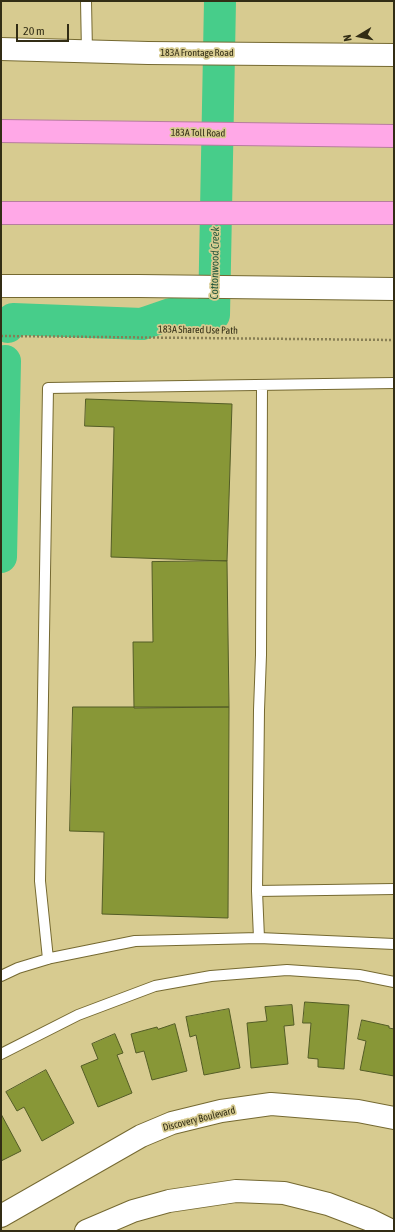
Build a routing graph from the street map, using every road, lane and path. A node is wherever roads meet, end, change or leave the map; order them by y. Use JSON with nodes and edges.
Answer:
{"nodes":[{"id":1,"x":86,"y":1,"type":"edge"},
{"id":2,"x":1,"y":49,"type":"edge"},
{"id":3,"x":87,"y":52,"type":"junction"},
{"id":4,"x":394,"y":55,"type":"edge"},
{"id":5,"x":1,"y":131,"type":"edge"},
{"id":6,"x":394,"y":136,"type":"edge"},
{"id":7,"x":1,"y":213,"type":"edge"},
{"id":8,"x":394,"y":213,"type":"edge"},
{"id":9,"x":1,"y":286,"type":"edge"},
{"id":10,"x":394,"y":289,"type":"edge"},
{"id":11,"x":1,"y":336,"type":"edge"},
{"id":12,"x":394,"y":340,"type":"edge"},
{"id":13,"x":394,"y":383,"type":"edge"},
{"id":14,"x":262,"y":385,"type":"junction"},
{"id":15,"x":394,"y":889,"type":"edge"},
{"id":16,"x":257,"y":891,"type":"junction"},
{"id":17,"x":259,"y":938,"type":"junction"},
{"id":18,"x":394,"y":944,"type":"edge"},
{"id":19,"x":48,"y":959,"type":"junction"},
{"id":20,"x":1,"y":976,"type":"edge"},
{"id":21,"x":394,"y":982,"type":"edge"},
{"id":22,"x":1,"y":1054,"type":"edge"},
{"id":23,"x":394,"y":1118,"type":"edge"},
{"id":24,"x":1,"y":1216,"type":"edge"},
{"id":25,"x":86,"y":1231,"type":"edge"},
{"id":26,"x":392,"y":1231,"type":"edge"}],
"edges":[{"from":1,"to":3,"type":"lane"},
{"from":2,"to":3,"type":"main road","name":"183A Frontage Road"},
{"from":3,"to":4,"type":"main road","name":"183A Frontage Road"},
{"from":5,"to":6,"type":"highway","name":"183A Toll Road"},
{"from":7,"to":8,"type":"highway"},
{"from":9,"to":10,"type":"main road"},
{"from":11,"to":12,"type":"path","name":"183A Shared Use Path"},
{"from":13,"to":14,"type":"lane"},
{"from":14,"to":16,"type":"lane"},
{"from":14,"to":19,"type":"lane"},
{"from":15,"to":16,"type":"lane"},
{"from":16,"to":17,"type":"lane"},
{"from":17,"to":18,"type":"lane"},
{"from":17,"to":19,"type":"lane"},
{"from":19,"to":20,"type":"lane"},
{"from":21,"to":22,"type":"lane"},
{"from":23,"to":24,"type":"main road","name":"Discovery Boulevard"},
{"from":25,"to":26,"type":"main road"}]}
